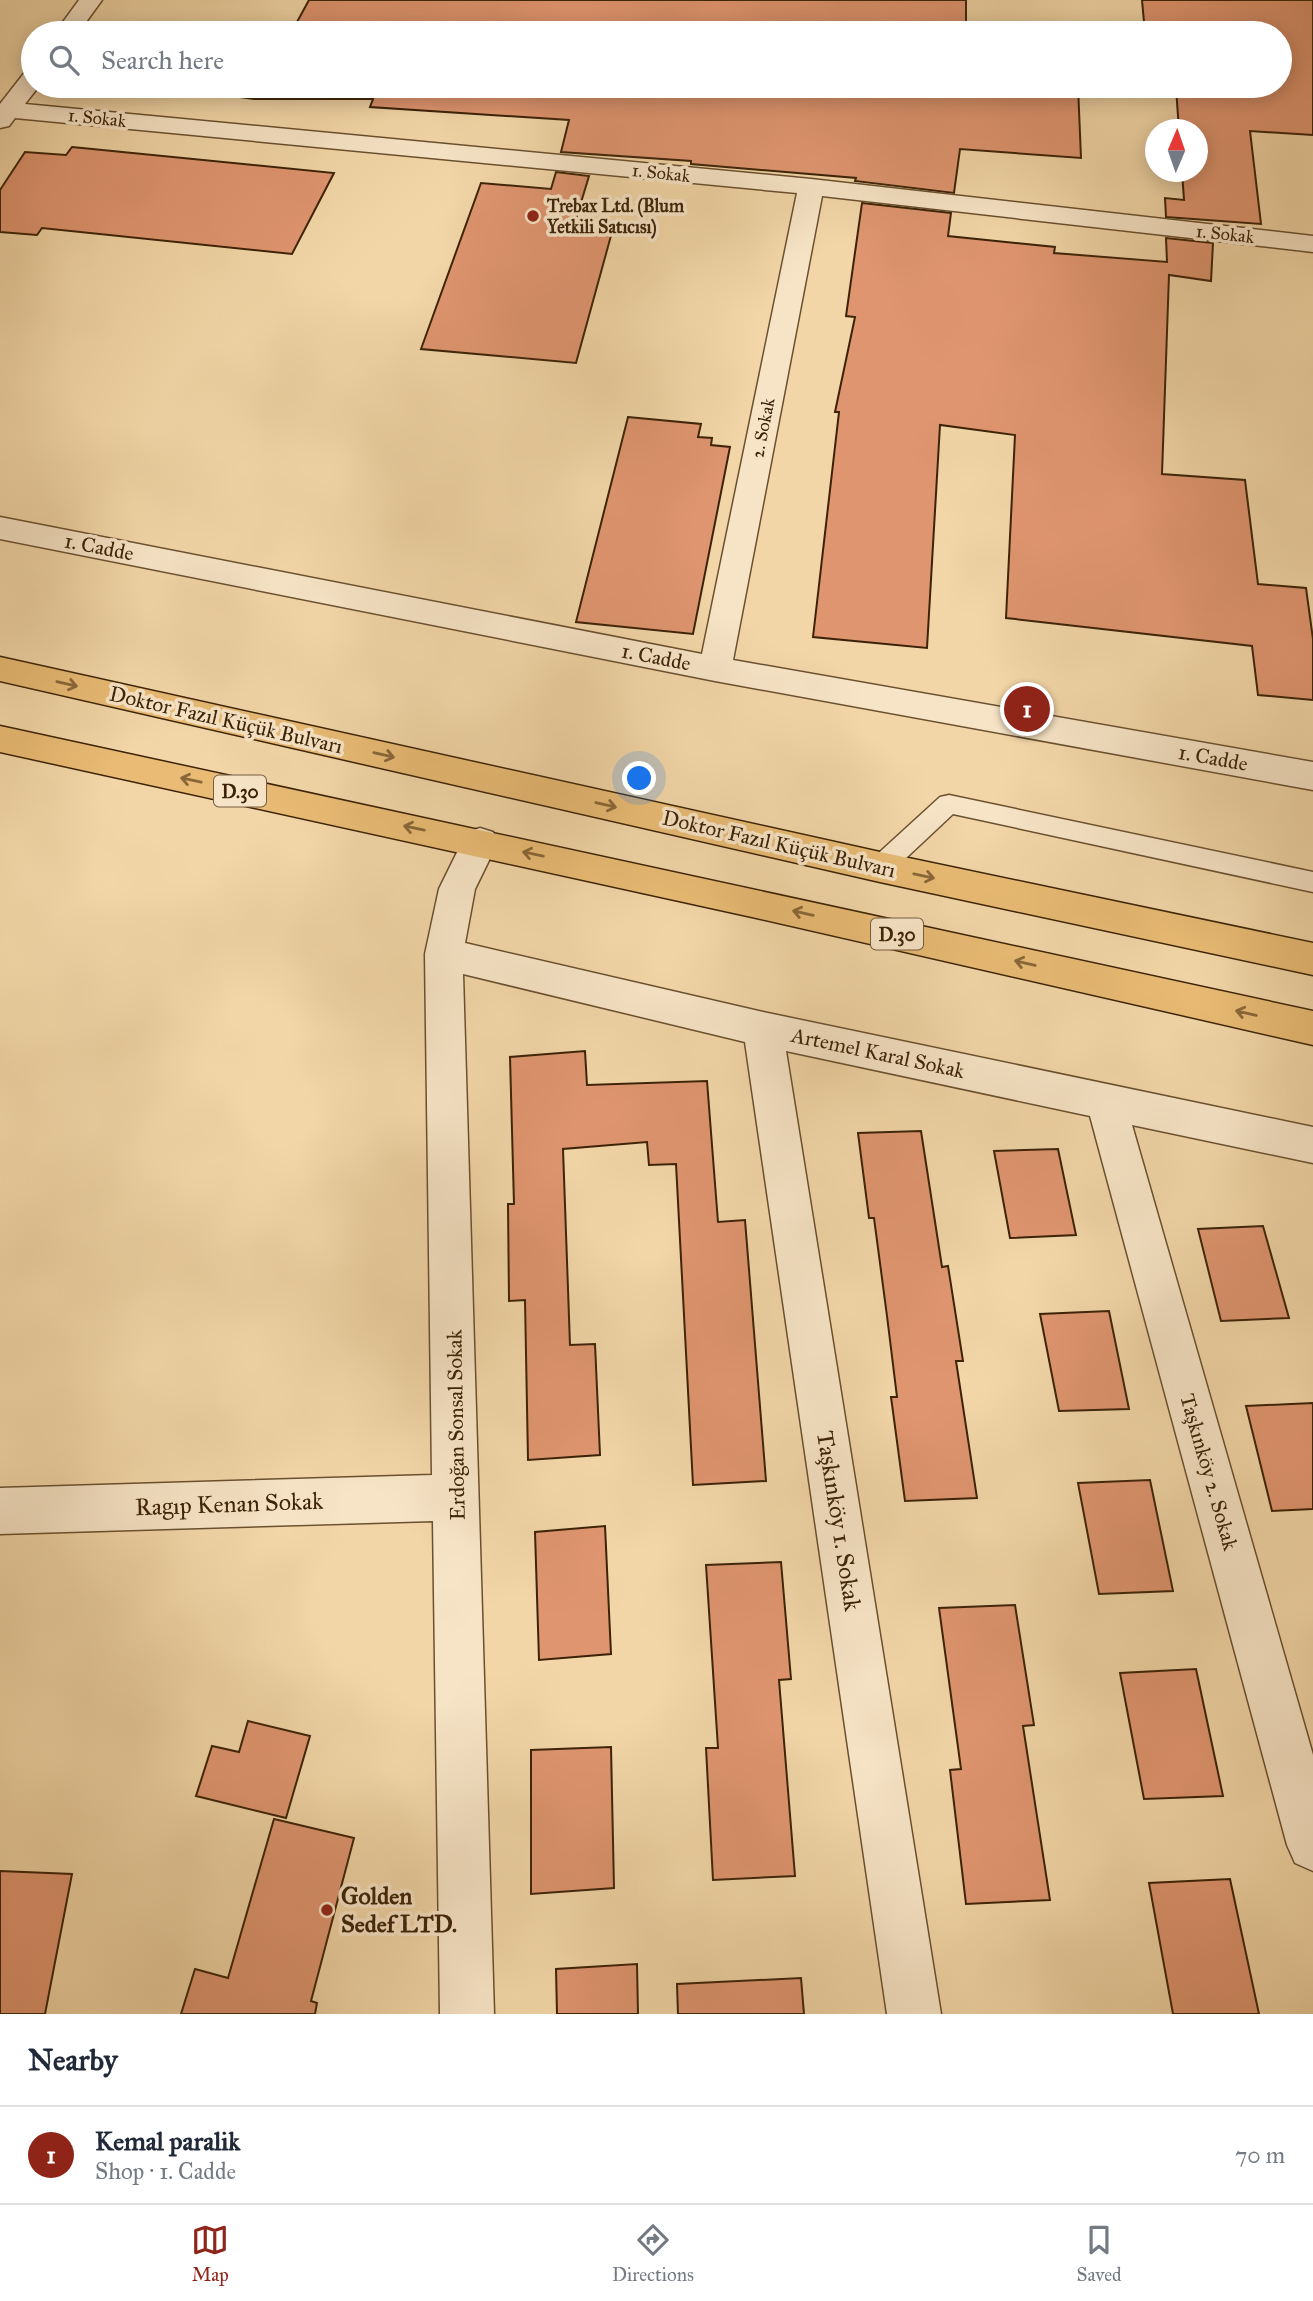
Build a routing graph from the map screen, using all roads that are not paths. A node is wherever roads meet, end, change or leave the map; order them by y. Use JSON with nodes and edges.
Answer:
{"nodes":[{"id":1,"x":91,"y":0,"type":"edge"},
{"id":2,"x":75,"y":21,"type":"edge"},
{"id":3,"x":21,"y":93,"type":"edge"},
{"id":4,"x":4,"y":115,"type":"edge"},
{"id":5,"x":811,"y":187,"type":"junction"},
{"id":6,"x":1313,"y":244,"type":"edge"},
{"id":7,"x":0,"y":528,"type":"edge"},
{"id":8,"x":0,"y":669,"type":"edge"},
{"id":9,"x":715,"y":669,"type":"junction"},
{"id":10,"x":0,"y":739,"type":"edge"},
{"id":11,"x":1313,"y":776,"type":"edge"},
{"id":12,"x":480,"y":842,"type":"junction"},
{"id":13,"x":880,"y":867,"type":"junction"},
{"id":14,"x":1313,"y":881,"type":"edge"},
{"id":15,"x":444,"y":954,"type":"junction"},
{"id":16,"x":1313,"y":959,"type":"edge"},
{"id":17,"x":1313,"y":1028,"type":"edge"},
{"id":18,"x":764,"y":1029,"type":"junction"},
{"id":19,"x":1105,"y":1099,"type":"junction"},
{"id":20,"x":1313,"y":1145,"type":"edge"},
{"id":21,"x":458,"y":1497,"type":"junction"},
{"id":22,"x":0,"y":1511,"type":"edge"},
{"id":23,"x":1313,"y":1845,"type":"edge"},
{"id":24,"x":467,"y":2014,"type":"edge"},
{"id":25,"x":914,"y":2014,"type":"edge"}],
"edges":[{"from":1,"to":2,"type":"street"},
{"from":3,"to":4,"type":"street"},
{"from":4,"to":5,"type":"street","name":"1. Sokak"},
{"from":5,"to":6,"type":"street","name":"1. Sokak"},
{"from":5,"to":9,"type":"street","name":"2. Sokak"},
{"from":7,"to":9,"type":"street","name":"1. Cadde"},
{"from":8,"to":13,"type":"highway","name":"Doktor Fazıl Küçük Bulvarı","one_way":true},
{"from":9,"to":11,"type":"street","name":"1. Cadde"},
{"from":12,"to":10,"type":"highway","number":"D.30","one_way":true},
{"from":12,"to":15,"type":"street","name":"Erdoğan Sonsal Sokak"},
{"from":17,"to":12,"type":"highway","number":"D.30","one_way":true},
{"from":13,"to":14,"type":"lane"},
{"from":13,"to":16,"type":"highway","name":"Doktor Fazıl Küçük Bulvarı","one_way":true},
{"from":15,"to":18,"type":"street","name":"Artemel Karal Sokak"},
{"from":15,"to":21,"type":"street","name":"Erdoğan Sonsal Sokak"},
{"from":18,"to":19,"type":"street","name":"Artemel Karal Sokak"},
{"from":18,"to":25,"type":"street","name":"Taşkınköy 1. Sokak"},
{"from":19,"to":20,"type":"street","name":"Artemel Karal Sokak"},
{"from":19,"to":23,"type":"street","name":"Taşkınköy 2. Sokak"},
{"from":21,"to":22,"type":"street","name":"Ragıp Kenan Sokak"},
{"from":21,"to":24,"type":"street","name":"Erdoğan Sonsal Sokak"}]}
